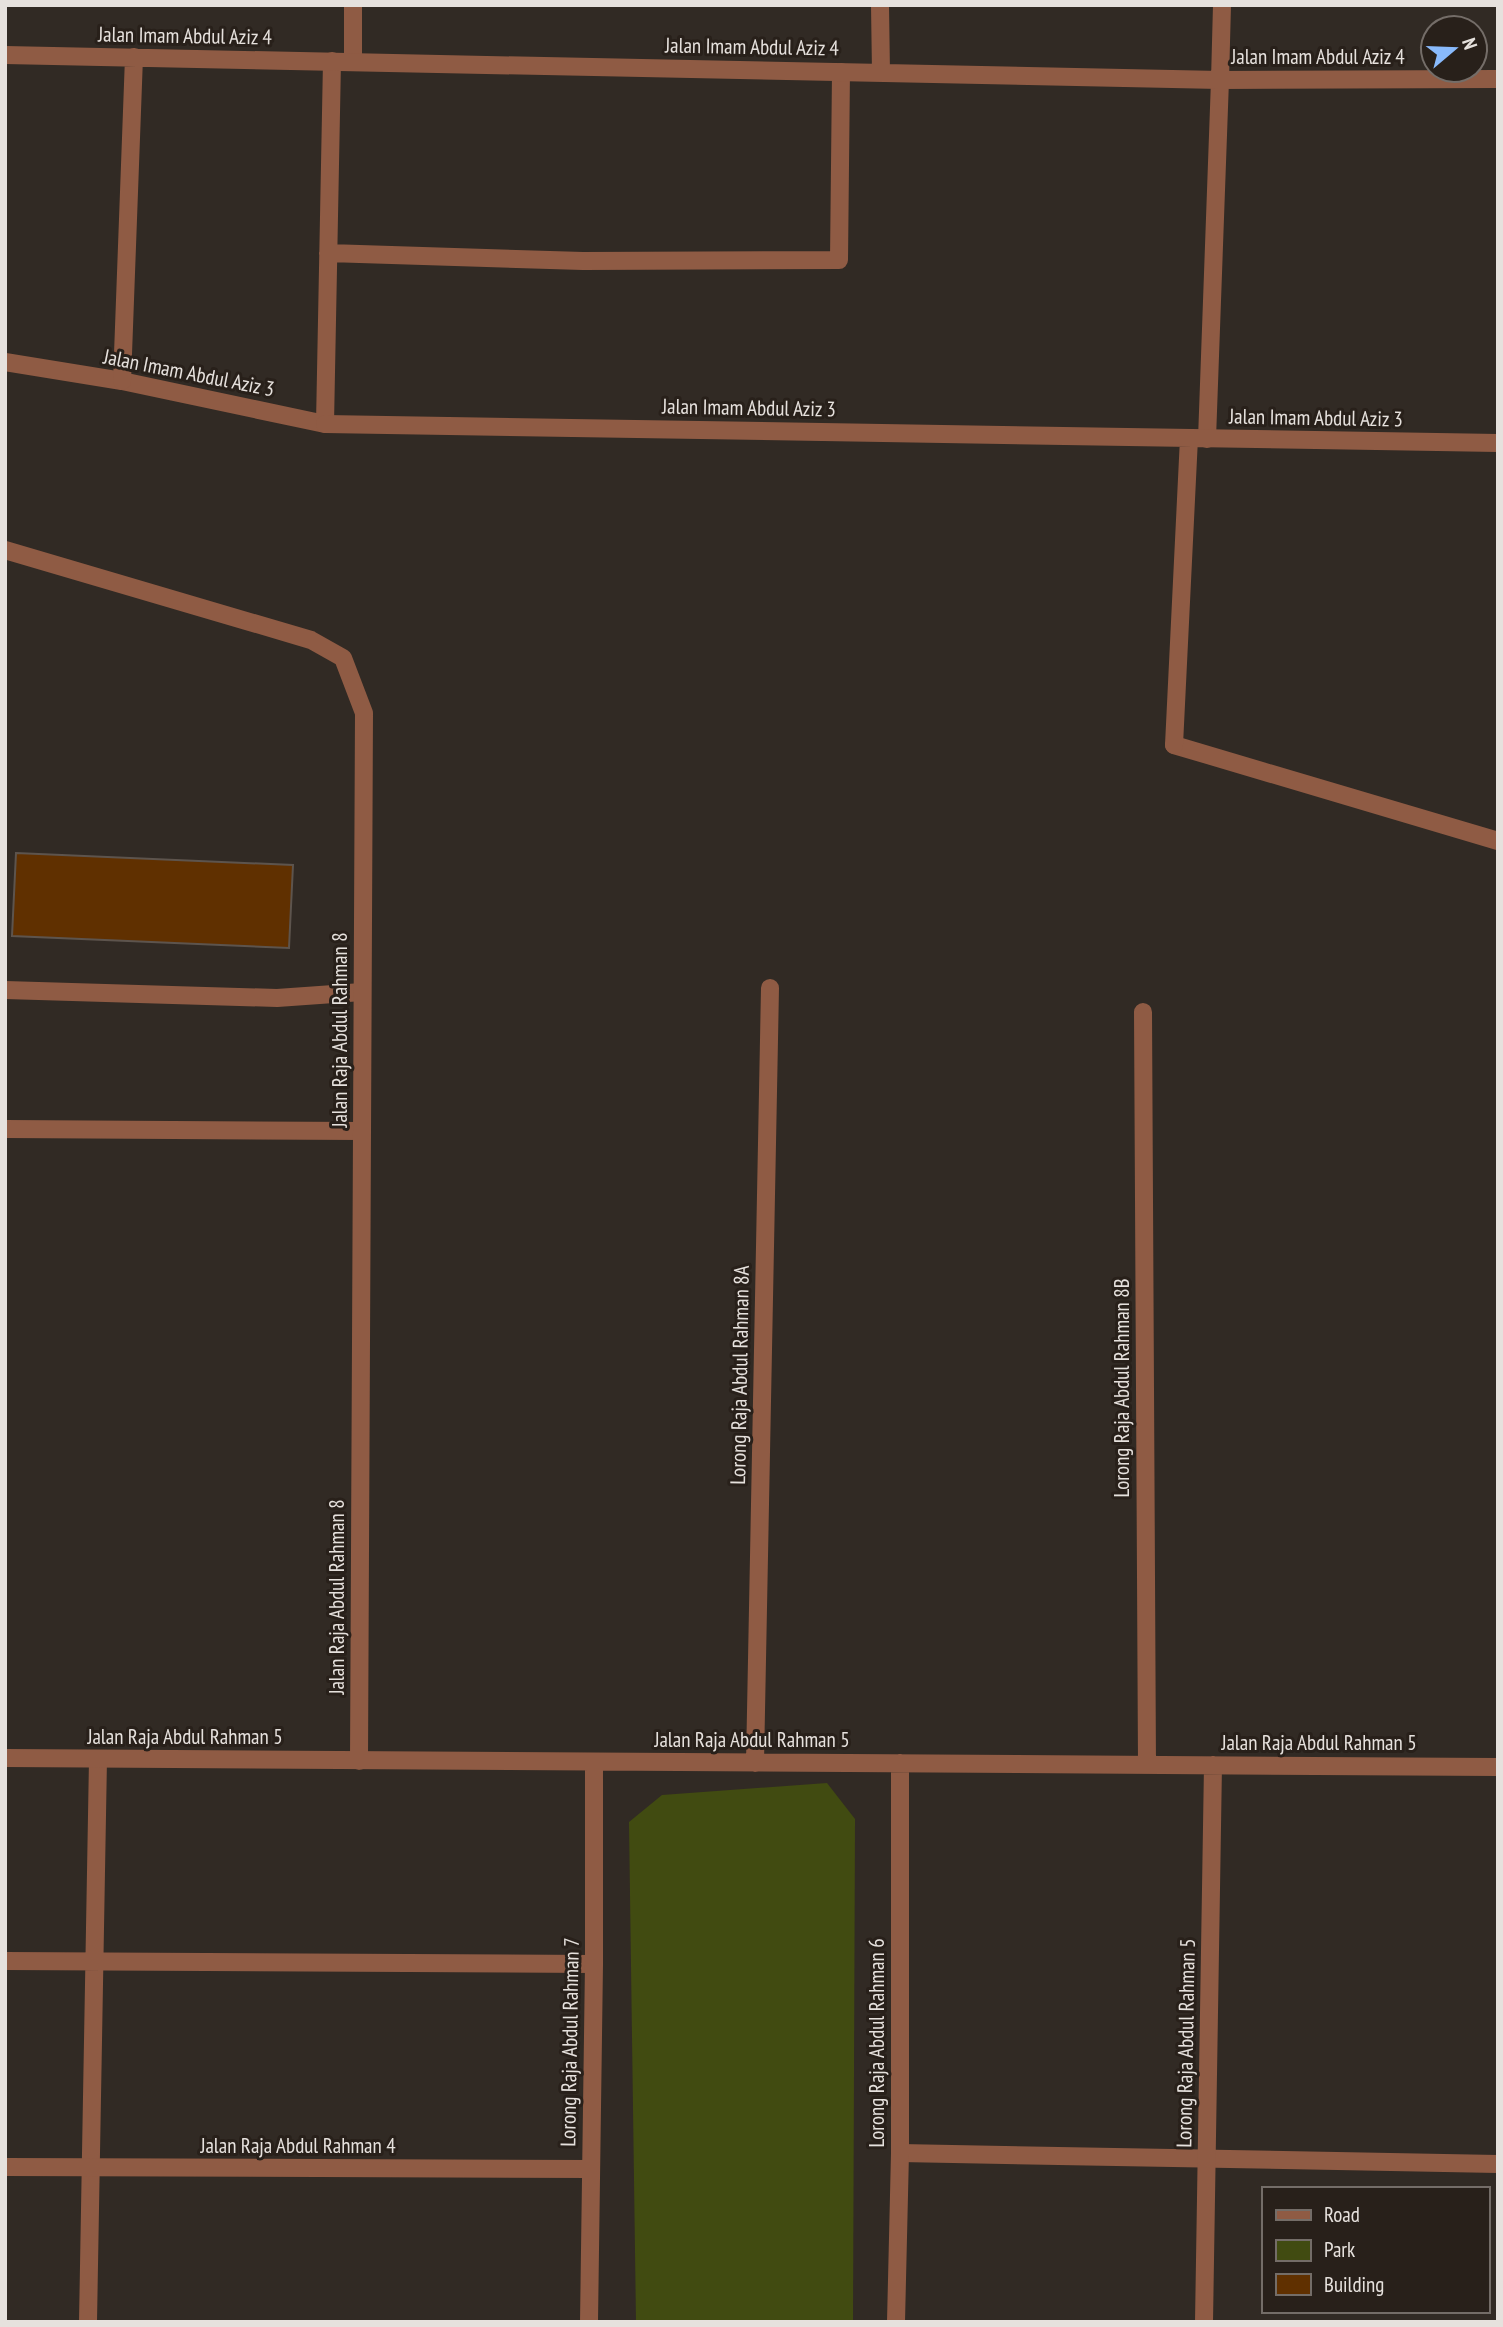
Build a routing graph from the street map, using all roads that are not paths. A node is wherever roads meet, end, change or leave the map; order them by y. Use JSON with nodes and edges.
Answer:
{"nodes":[{"id":1,"x":353,"y":5,"type":"edge"},
{"id":2,"x":880,"y":5,"type":"edge"},
{"id":3,"x":1222,"y":5,"type":"edge"},
{"id":4,"x":5,"y":55,"type":"edge"},
{"id":5,"x":134,"y":57,"type":"junction"},
{"id":6,"x":331,"y":61,"type":"junction"},
{"id":7,"x":353,"y":62,"type":"junction"},
{"id":8,"x":841,"y":72,"type":"junction"},
{"id":9,"x":881,"y":73,"type":"junction"},
{"id":10,"x":1220,"y":79,"type":"junction"},
{"id":11,"x":1498,"y":79,"type":"edge"},
{"id":12,"x":328,"y":253,"type":"junction"},
{"id":13,"x":5,"y":362,"type":"edge"},
{"id":14,"x":122,"y":381,"type":"junction"},
{"id":15,"x":325,"y":424,"type":"junction"},
{"id":16,"x":1189,"y":438,"type":"junction"},
{"id":17,"x":1208,"y":439,"type":"junction"},
{"id":18,"x":1498,"y":443,"type":"edge"},
{"id":19,"x":5,"y":550,"type":"edge"},
{"id":20,"x":1498,"y":841,"type":"edge"},
{"id":21,"x":770,"y":988,"type":"dead end"},
{"id":22,"x":5,"y":990,"type":"edge"},
{"id":23,"x":362,"y":992,"type":"junction"},
{"id":24,"x":1143,"y":1012,"type":"dead end"},
{"id":25,"x":5,"y":1129,"type":"edge"},
{"id":26,"x":362,"y":1131,"type":"junction"},
{"id":27,"x":5,"y":1758,"type":"edge"},
{"id":28,"x":98,"y":1759,"type":"junction"},
{"id":29,"x":359,"y":1760,"type":"junction"},
{"id":30,"x":594,"y":1762,"type":"junction"},
{"id":31,"x":755,"y":1763,"type":"junction"},
{"id":32,"x":900,"y":1763,"type":"junction"},
{"id":33,"x":1147,"y":1765,"type":"junction"},
{"id":34,"x":1213,"y":1765,"type":"junction"},
{"id":35,"x":1498,"y":1767,"type":"edge"},
{"id":36,"x":5,"y":1961,"type":"edge"},
{"id":37,"x":95,"y":1962,"type":"junction"},
{"id":38,"x":594,"y":1964,"type":"junction"},
{"id":39,"x":900,"y":2153,"type":"junction"},
{"id":40,"x":1207,"y":2159,"type":"junction"},
{"id":41,"x":1498,"y":2164,"type":"edge"},
{"id":42,"x":5,"y":2167,"type":"edge"},
{"id":43,"x":91,"y":2168,"type":"junction"},
{"id":44,"x":591,"y":2169,"type":"junction"},
{"id":45,"x":88,"y":2322,"type":"edge"},
{"id":46,"x":589,"y":2322,"type":"edge"},
{"id":47,"x":896,"y":2322,"type":"edge"},
{"id":48,"x":1204,"y":2322,"type":"edge"}],
"edges":[{"from":1,"to":7,"type":"street"},
{"from":2,"to":9,"type":"street"},
{"from":3,"to":10,"type":"street"},
{"from":4,"to":5,"type":"street","name":"Jalan Imam Abdul Aziz 4"},
{"from":5,"to":6,"type":"street","name":"Jalan Imam Abdul Aziz 4"},
{"from":5,"to":14,"type":"street"},
{"from":6,"to":7,"type":"street","name":"Jalan Imam Abdul Aziz 4"},
{"from":6,"to":12,"type":"street"},
{"from":7,"to":8,"type":"street","name":"Jalan Imam Abdul Aziz 4"},
{"from":8,"to":9,"type":"street","name":"Jalan Imam Abdul Aziz 4"},
{"from":8,"to":12,"type":"street"},
{"from":9,"to":10,"type":"street","name":"Jalan Imam Abdul Aziz 4"},
{"from":10,"to":11,"type":"street","name":"Jalan Imam Abdul Aziz 4"},
{"from":10,"to":17,"type":"street"},
{"from":12,"to":15,"type":"street"},
{"from":13,"to":14,"type":"street","name":"Jalan Imam Abdul Aziz 3"},
{"from":14,"to":15,"type":"street","name":"Jalan Imam Abdul Aziz 3"},
{"from":15,"to":16,"type":"street","name":"Jalan Imam Abdul Aziz 3"},
{"from":16,"to":17,"type":"street","name":"Jalan Imam Abdul Aziz 3"},
{"from":16,"to":20,"type":"street"},
{"from":17,"to":18,"type":"street","name":"Jalan Imam Abdul Aziz 3"},
{"from":19,"to":23,"type":"street","name":"Jalan Raja Abdul Rahman 8"},
{"from":21,"to":31,"type":"street","name":"Lorong Raja Abdul Rahman 8A"},
{"from":22,"to":23,"type":"street"},
{"from":23,"to":26,"type":"street","name":"Jalan Raja Abdul Rahman 8"},
{"from":24,"to":33,"type":"street","name":"Lorong Raja Abdul Rahman 8B"},
{"from":25,"to":26,"type":"street"},
{"from":26,"to":29,"type":"street","name":"Jalan Raja Abdul Rahman 8"},
{"from":27,"to":28,"type":"street","name":"Jalan Raja Abdul Rahman 5"},
{"from":28,"to":29,"type":"street","name":"Jalan Raja Abdul Rahman 5"},
{"from":28,"to":37,"type":"street"},
{"from":29,"to":30,"type":"street","name":"Jalan Raja Abdul Rahman 5"},
{"from":30,"to":31,"type":"street","name":"Jalan Raja Abdul Rahman 5"},
{"from":30,"to":38,"type":"street","name":"Lorong Raja Abdul Rahman 7"},
{"from":31,"to":32,"type":"street","name":"Jalan Raja Abdul Rahman 5"},
{"from":32,"to":33,"type":"street","name":"Jalan Raja Abdul Rahman 5"},
{"from":32,"to":39,"type":"street","name":"Lorong Raja Abdul Rahman 6"},
{"from":33,"to":34,"type":"street","name":"Jalan Raja Abdul Rahman 5"},
{"from":34,"to":35,"type":"street","name":"Jalan Raja Abdul Rahman 5"},
{"from":34,"to":40,"type":"street","name":"Lorong Raja Abdul Rahman 5"},
{"from":36,"to":37,"type":"street"},
{"from":37,"to":38,"type":"street"},
{"from":37,"to":43,"type":"street"},
{"from":38,"to":44,"type":"street","name":"Lorong Raja Abdul Rahman 7"},
{"from":39,"to":40,"type":"street"},
{"from":39,"to":47,"type":"street","name":"Lorong Raja Abdul Rahman 6"},
{"from":40,"to":41,"type":"street"},
{"from":40,"to":48,"type":"street","name":"Lorong Raja Abdul Rahman 5"},
{"from":42,"to":43,"type":"street","name":"Jalan Raja Abdul Rahman 4"},
{"from":43,"to":44,"type":"street","name":"Jalan Raja Abdul Rahman 4"},
{"from":43,"to":45,"type":"street"},
{"from":44,"to":46,"type":"street","name":"Lorong Raja Abdul Rahman 7"}]}
